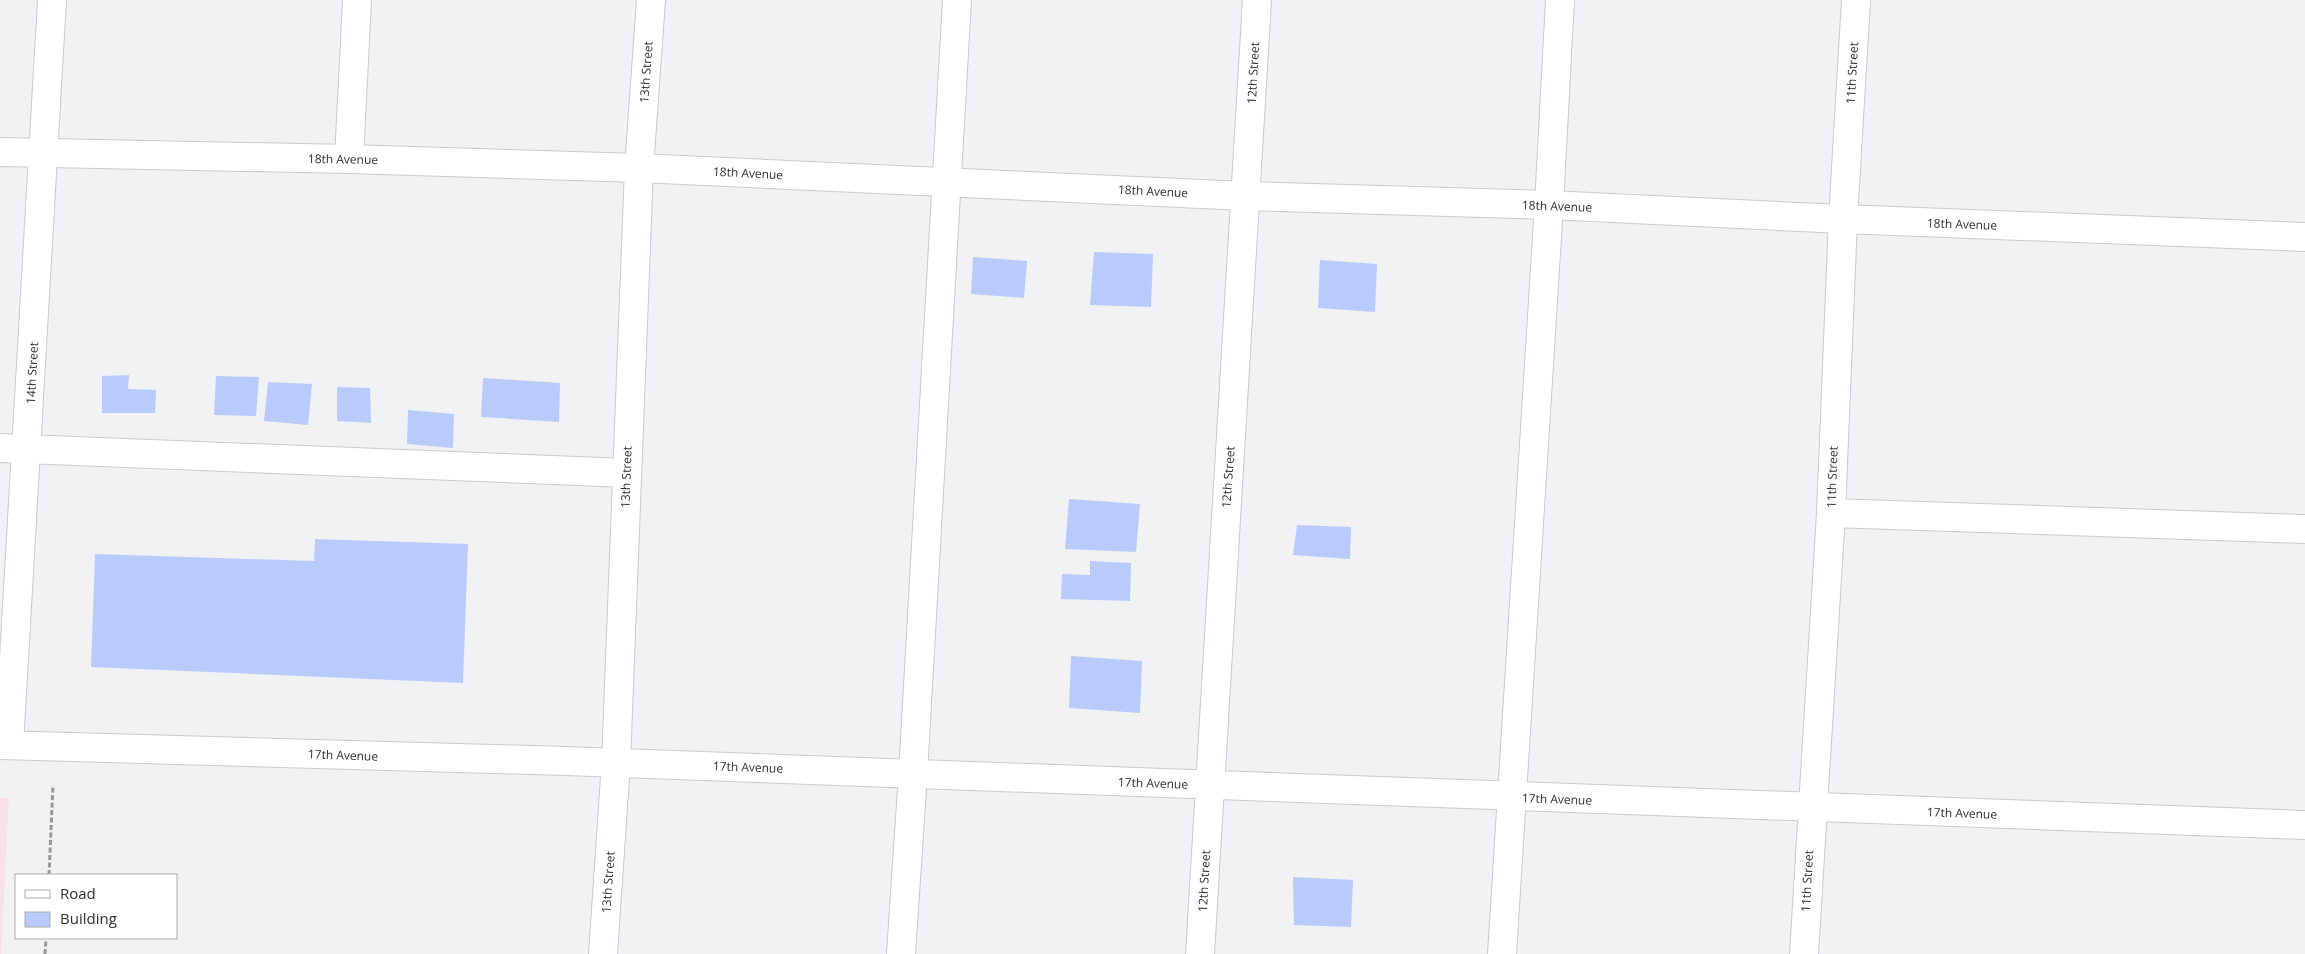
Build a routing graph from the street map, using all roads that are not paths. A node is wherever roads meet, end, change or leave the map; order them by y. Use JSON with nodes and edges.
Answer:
{"nodes":[{"id":1,"x":52,"y":0,"type":"edge"},
{"id":2,"x":357,"y":0,"type":"edge"},
{"id":3,"x":650,"y":0,"type":"edge"},
{"id":4,"x":956,"y":0,"type":"edge"},
{"id":5,"x":1257,"y":0,"type":"edge"},
{"id":6,"x":1560,"y":0,"type":"edge"},
{"id":7,"x":1856,"y":0,"type":"edge"},
{"id":8,"x":0,"y":152,"type":"edge"},
{"id":9,"x":44,"y":154,"type":"junction"},
{"id":10,"x":349,"y":159,"type":"junction"},
{"id":11,"x":639,"y":168,"type":"junction"},
{"id":12,"x":946,"y":182,"type":"junction"},
{"id":13,"x":1245,"y":196,"type":"junction"},
{"id":14,"x":1549,"y":205,"type":"junction"},
{"id":15,"x":1843,"y":219,"type":"junction"},
{"id":16,"x":2305,"y":238,"type":"edge"},
{"id":17,"x":0,"y":448,"type":"edge"},
{"id":18,"x":28,"y":448,"type":"junction"},
{"id":19,"x":627,"y":473,"type":"junction"},
{"id":20,"x":1831,"y":513,"type":"junction"},
{"id":21,"x":2305,"y":528,"type":"edge"},
{"id":22,"x":5,"y":745,"type":"edge"},
{"id":23,"x":616,"y":763,"type":"junction"},
{"id":24,"x":913,"y":774,"type":"junction"},
{"id":25,"x":1209,"y":786,"type":"junction"},
{"id":26,"x":1510,"y":797,"type":"junction"},
{"id":27,"x":1812,"y":807,"type":"junction"},
{"id":28,"x":2305,"y":825,"type":"edge"},
{"id":29,"x":603,"y":954,"type":"edge"},
{"id":30,"x":901,"y":954,"type":"edge"},
{"id":31,"x":1200,"y":954,"type":"edge"},
{"id":32,"x":1502,"y":954,"type":"edge"},
{"id":33,"x":1804,"y":954,"type":"edge"}],
"edges":[{"from":1,"to":9,"type":"street","name":"14th Street"},
{"from":2,"to":10,"type":"street"},
{"from":3,"to":11,"type":"street","name":"13th Street"},
{"from":4,"to":12,"type":"street"},
{"from":5,"to":13,"type":"street","name":"12th Street"},
{"from":6,"to":14,"type":"street"},
{"from":7,"to":15,"type":"street","name":"11th Street"},
{"from":8,"to":9,"type":"street","name":"18th Avenue"},
{"from":9,"to":10,"type":"street","name":"18th Avenue"},
{"from":9,"to":18,"type":"street","name":"14th Street"},
{"from":10,"to":11,"type":"street","name":"18th Avenue"},
{"from":11,"to":12,"type":"street","name":"18th Avenue"},
{"from":11,"to":19,"type":"street","name":"13th Street"},
{"from":12,"to":13,"type":"street","name":"18th Avenue"},
{"from":12,"to":24,"type":"street"},
{"from":13,"to":14,"type":"street","name":"18th Avenue"},
{"from":13,"to":25,"type":"street","name":"12th Street"},
{"from":14,"to":15,"type":"street","name":"18th Avenue"},
{"from":14,"to":26,"type":"street"},
{"from":15,"to":16,"type":"street","name":"18th Avenue"},
{"from":15,"to":20,"type":"street","name":"11th Street"},
{"from":17,"to":18,"type":"street"},
{"from":18,"to":19,"type":"street"},
{"from":18,"to":22,"type":"street","name":"14th Street"},
{"from":19,"to":23,"type":"street","name":"13th Street"},
{"from":20,"to":21,"type":"street"},
{"from":20,"to":27,"type":"street","name":"11th Street"},
{"from":22,"to":23,"type":"street","name":"17th Avenue"},
{"from":23,"to":24,"type":"street","name":"17th Avenue"},
{"from":23,"to":29,"type":"street","name":"13th Street"},
{"from":24,"to":25,"type":"street","name":"17th Avenue"},
{"from":24,"to":30,"type":"street"},
{"from":25,"to":26,"type":"street","name":"17th Avenue"},
{"from":25,"to":31,"type":"street","name":"12th Street"},
{"from":26,"to":27,"type":"street","name":"17th Avenue"},
{"from":26,"to":32,"type":"street"},
{"from":27,"to":28,"type":"street","name":"17th Avenue"},
{"from":27,"to":33,"type":"street","name":"11th Street"}]}
